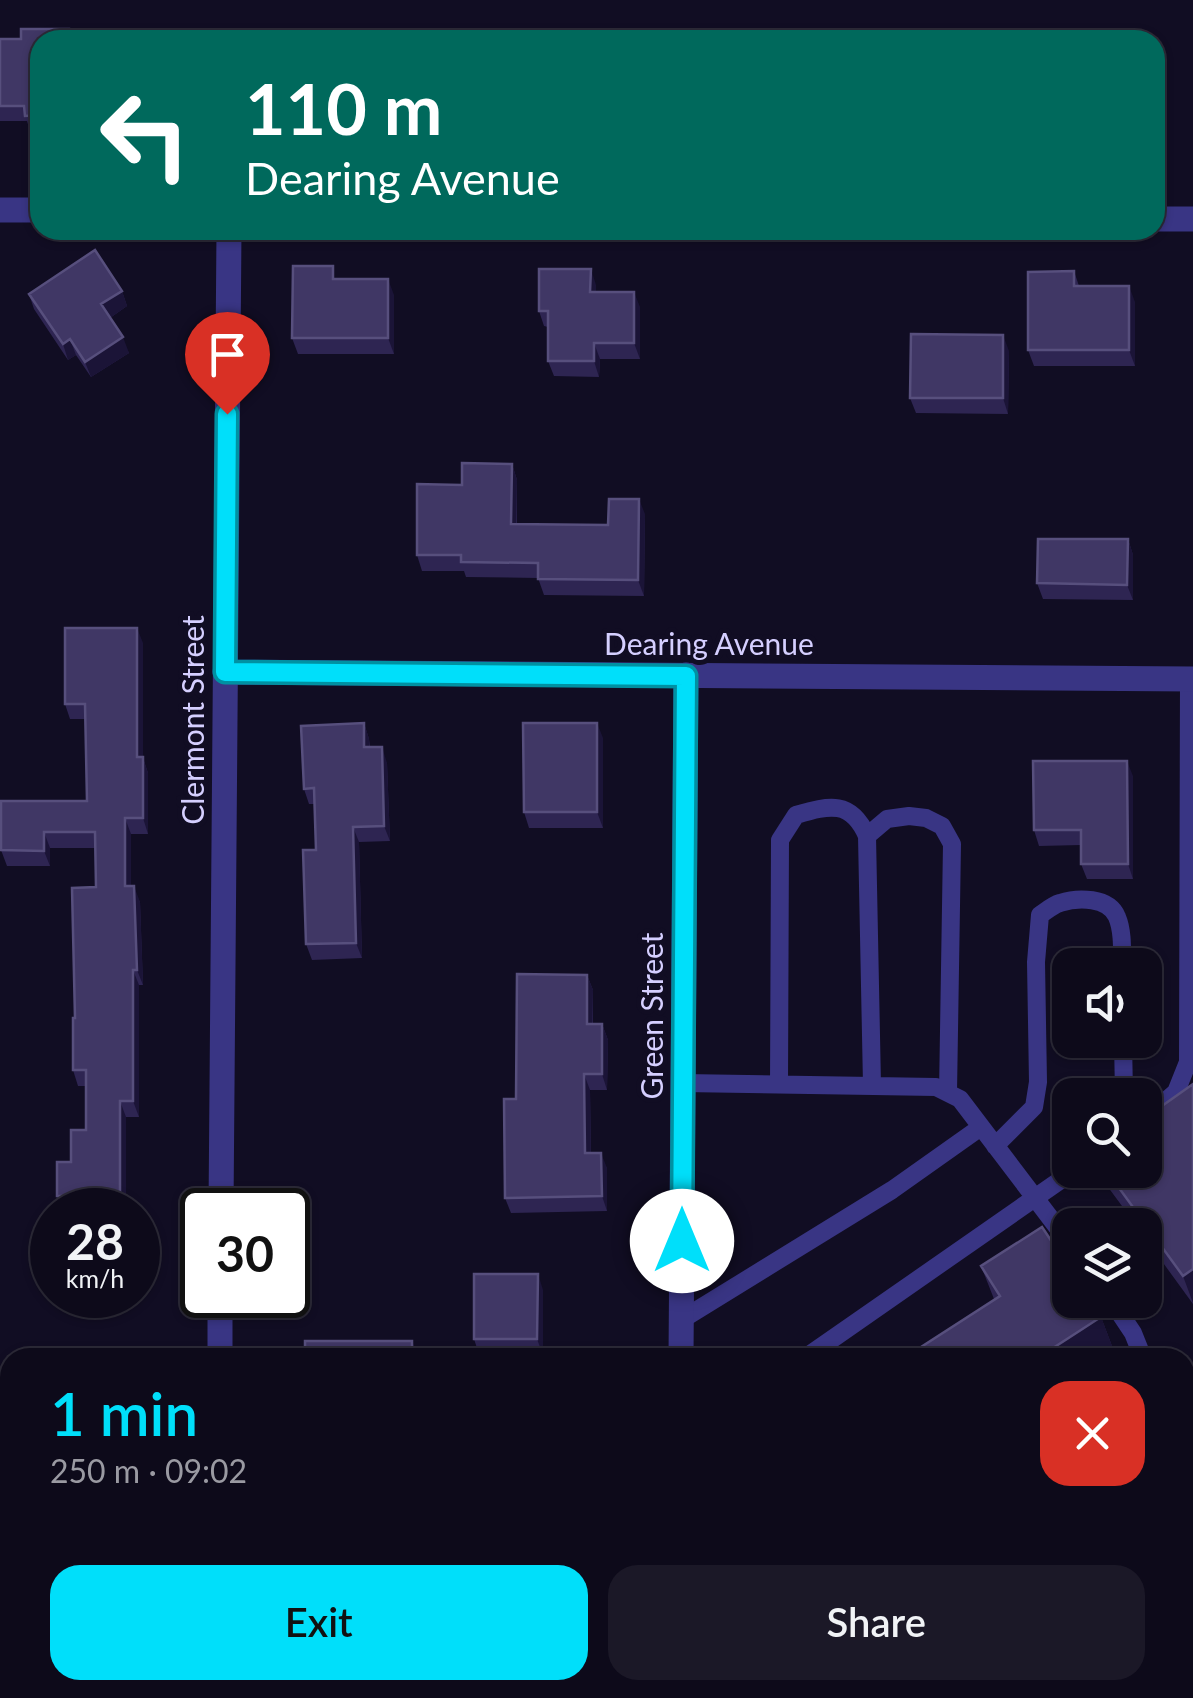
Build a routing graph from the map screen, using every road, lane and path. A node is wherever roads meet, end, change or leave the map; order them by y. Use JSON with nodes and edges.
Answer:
{"nodes":[{"id":1,"x":0,"y":210,"type":"edge"},
{"id":2,"x":30,"y":210,"type":"edge"},
{"id":3,"x":1165,"y":219,"type":"edge"},
{"id":4,"x":1193,"y":219,"type":"edge"},
{"id":5,"x":229,"y":240,"type":"edge"},
{"id":6,"x":225,"y":672,"type":"junction"},
{"id":7,"x":686,"y":676,"type":"junction"},
{"id":8,"x":1191,"y":679,"type":"edge"},
{"id":9,"x":867,"y":836,"type":"junction"},
{"id":10,"x":1122,"y":948,"type":"edge"},
{"id":11,"x":683,"y":1083,"type":"junction"},
{"id":12,"x":779,"y":1084,"type":"junction"},
{"id":13,"x":872,"y":1085,"type":"junction"},
{"id":14,"x":948,"y":1093,"type":"junction"},
{"id":15,"x":1162,"y":1104,"type":"edge"},
{"id":16,"x":981,"y":1127,"type":"junction"},
{"id":17,"x":995,"y":1146,"type":"junction"},
{"id":18,"x":1052,"y":1187,"type":"edge"},
{"id":19,"x":221,"y":1188,"type":"edge"},
{"id":20,"x":1036,"y":1199,"type":"junction"},
{"id":21,"x":1052,"y":1220,"type":"edge"},
{"id":22,"x":220,"y":1318,"type":"edge"},
{"id":23,"x":1123,"y":1318,"type":"edge"},
{"id":24,"x":681,"y":1320,"type":"junction"},
{"id":25,"x":220,"y":1348,"type":"edge"},
{"id":26,"x":681,"y":1348,"type":"edge"},
{"id":27,"x":820,"y":1348,"type":"edge"},
{"id":28,"x":1139,"y":1348,"type":"edge"}],
"edges":[{"from":1,"to":2,"type":"street"},
{"from":3,"to":4,"type":"street"},
{"from":5,"to":6,"type":"street","name":"Clermont Street"},
{"from":6,"to":7,"type":"street","name":"Dearing Avenue"},
{"from":6,"to":19,"type":"street","name":"Clermont Street"},
{"from":7,"to":8,"type":"street","name":"Dearing Avenue"},
{"from":7,"to":11,"type":"street","name":"Green Street"},
{"from":8,"to":15,"type":"lane"},
{"from":9,"to":12,"type":"lane"},
{"from":9,"to":13,"type":"lane"},
{"from":9,"to":14,"type":"lane"},
{"from":10,"to":17,"type":"lane"},
{"from":11,"to":12,"type":"lane"},
{"from":11,"to":24,"type":"street","name":"Green Street"},
{"from":12,"to":13,"type":"lane"},
{"from":13,"to":14,"type":"lane"},
{"from":14,"to":16,"type":"lane"},
{"from":16,"to":17,"type":"lane"},
{"from":16,"to":24,"type":"lane"},
{"from":17,"to":20,"type":"lane"},
{"from":18,"to":20,"type":"lane"},
{"from":20,"to":21,"type":"lane"},
{"from":20,"to":27,"type":"lane"},
{"from":22,"to":25,"type":"street"},
{"from":23,"to":28,"type":"lane"},
{"from":24,"to":26,"type":"street","name":"Green Street"}]}
